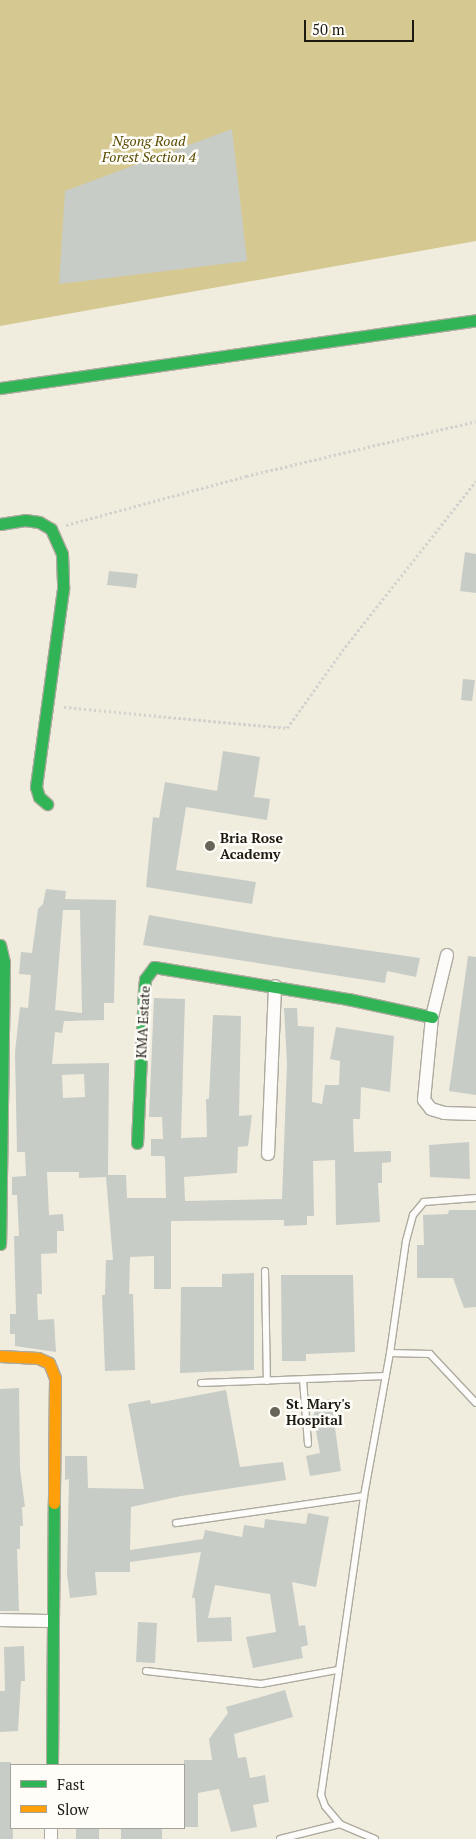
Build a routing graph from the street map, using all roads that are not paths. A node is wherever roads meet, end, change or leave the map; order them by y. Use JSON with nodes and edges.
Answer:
{"nodes":[{"id":1,"x":476,"y":320,"type":"edge"},
{"id":2,"x":0,"y":388,"type":"edge"},
{"id":3,"x":0,"y":524,"type":"edge"},
{"id":4,"x":47,"y":804,"type":"dead end"},
{"id":5,"x":0,"y":945,"type":"edge"},
{"id":6,"x":447,"y":955,"type":"dead end"},
{"id":7,"x":275,"y":986,"type":"junction"},
{"id":8,"x":432,"y":1017,"type":"junction"},
{"id":9,"x":0,"y":1099,"type":"edge"},
{"id":10,"x":476,"y":1114,"type":"edge"},
{"id":11,"x":137,"y":1143,"type":"dead end"},
{"id":12,"x":268,"y":1154,"type":"dead end"},
{"id":13,"x":476,"y":1198,"type":"edge"},
{"id":14,"x":0,"y":1228,"type":"edge"},
{"id":15,"x":0,"y":1244,"type":"edge"},
{"id":16,"x":265,"y":1271,"type":"dead end"},
{"id":17,"x":390,"y":1353,"type":"junction"},
{"id":18,"x":0,"y":1356,"type":"edge"},
{"id":19,"x":386,"y":1376,"type":"junction"},
{"id":20,"x":303,"y":1380,"type":"junction"},
{"id":21,"x":267,"y":1381,"type":"junction"},
{"id":22,"x":201,"y":1383,"type":"dead end"},
{"id":23,"x":476,"y":1403,"type":"edge"},
{"id":24,"x":308,"y":1444,"type":"dead end"},
{"id":25,"x":364,"y":1496,"type":"junction"},
{"id":26,"x":176,"y":1523,"type":"dead end"},
{"id":27,"x":0,"y":1620,"type":"edge"},
{"id":28,"x":53,"y":1620,"type":"junction"},
{"id":29,"x":336,"y":1670,"type":"junction"},
{"id":30,"x":146,"y":1671,"type":"dead end"},
{"id":31,"x":52,"y":1764,"type":"edge"},
{"id":32,"x":340,"y":1824,"type":"junction"},
{"id":33,"x":280,"y":1839,"type":"edge"},
{"id":34,"x":375,"y":1839,"type":"edge"}],
"edges":[{"from":1,"to":2,"type":"street"},
{"from":3,"to":4,"type":"street"},
{"from":5,"to":9,"type":"street"},
{"from":6,"to":8,"type":"street"},
{"from":7,"to":8,"type":"street","name":"KMA Estate"},
{"from":7,"to":11,"type":"street","name":"KMA Estate"},
{"from":7,"to":12,"type":"street"},
{"from":8,"to":10,"type":"street"},
{"from":9,"to":14,"type":"street"},
{"from":13,"to":17,"type":"lane"},
{"from":14,"to":15,"type":"street"},
{"from":16,"to":21,"type":"lane"},
{"from":17,"to":19,"type":"lane"},
{"from":17,"to":23,"type":"lane"},
{"from":18,"to":28,"type":"street"},
{"from":19,"to":20,"type":"lane"},
{"from":19,"to":25,"type":"lane"},
{"from":20,"to":21,"type":"lane"},
{"from":20,"to":24,"type":"lane"},
{"from":21,"to":22,"type":"lane"},
{"from":25,"to":26,"type":"lane"},
{"from":25,"to":29,"type":"lane"},
{"from":27,"to":28,"type":"street"},
{"from":28,"to":31,"type":"street"},
{"from":29,"to":30,"type":"lane"},
{"from":29,"to":32,"type":"lane"},
{"from":32,"to":33,"type":"lane"},
{"from":32,"to":34,"type":"lane"}]}
